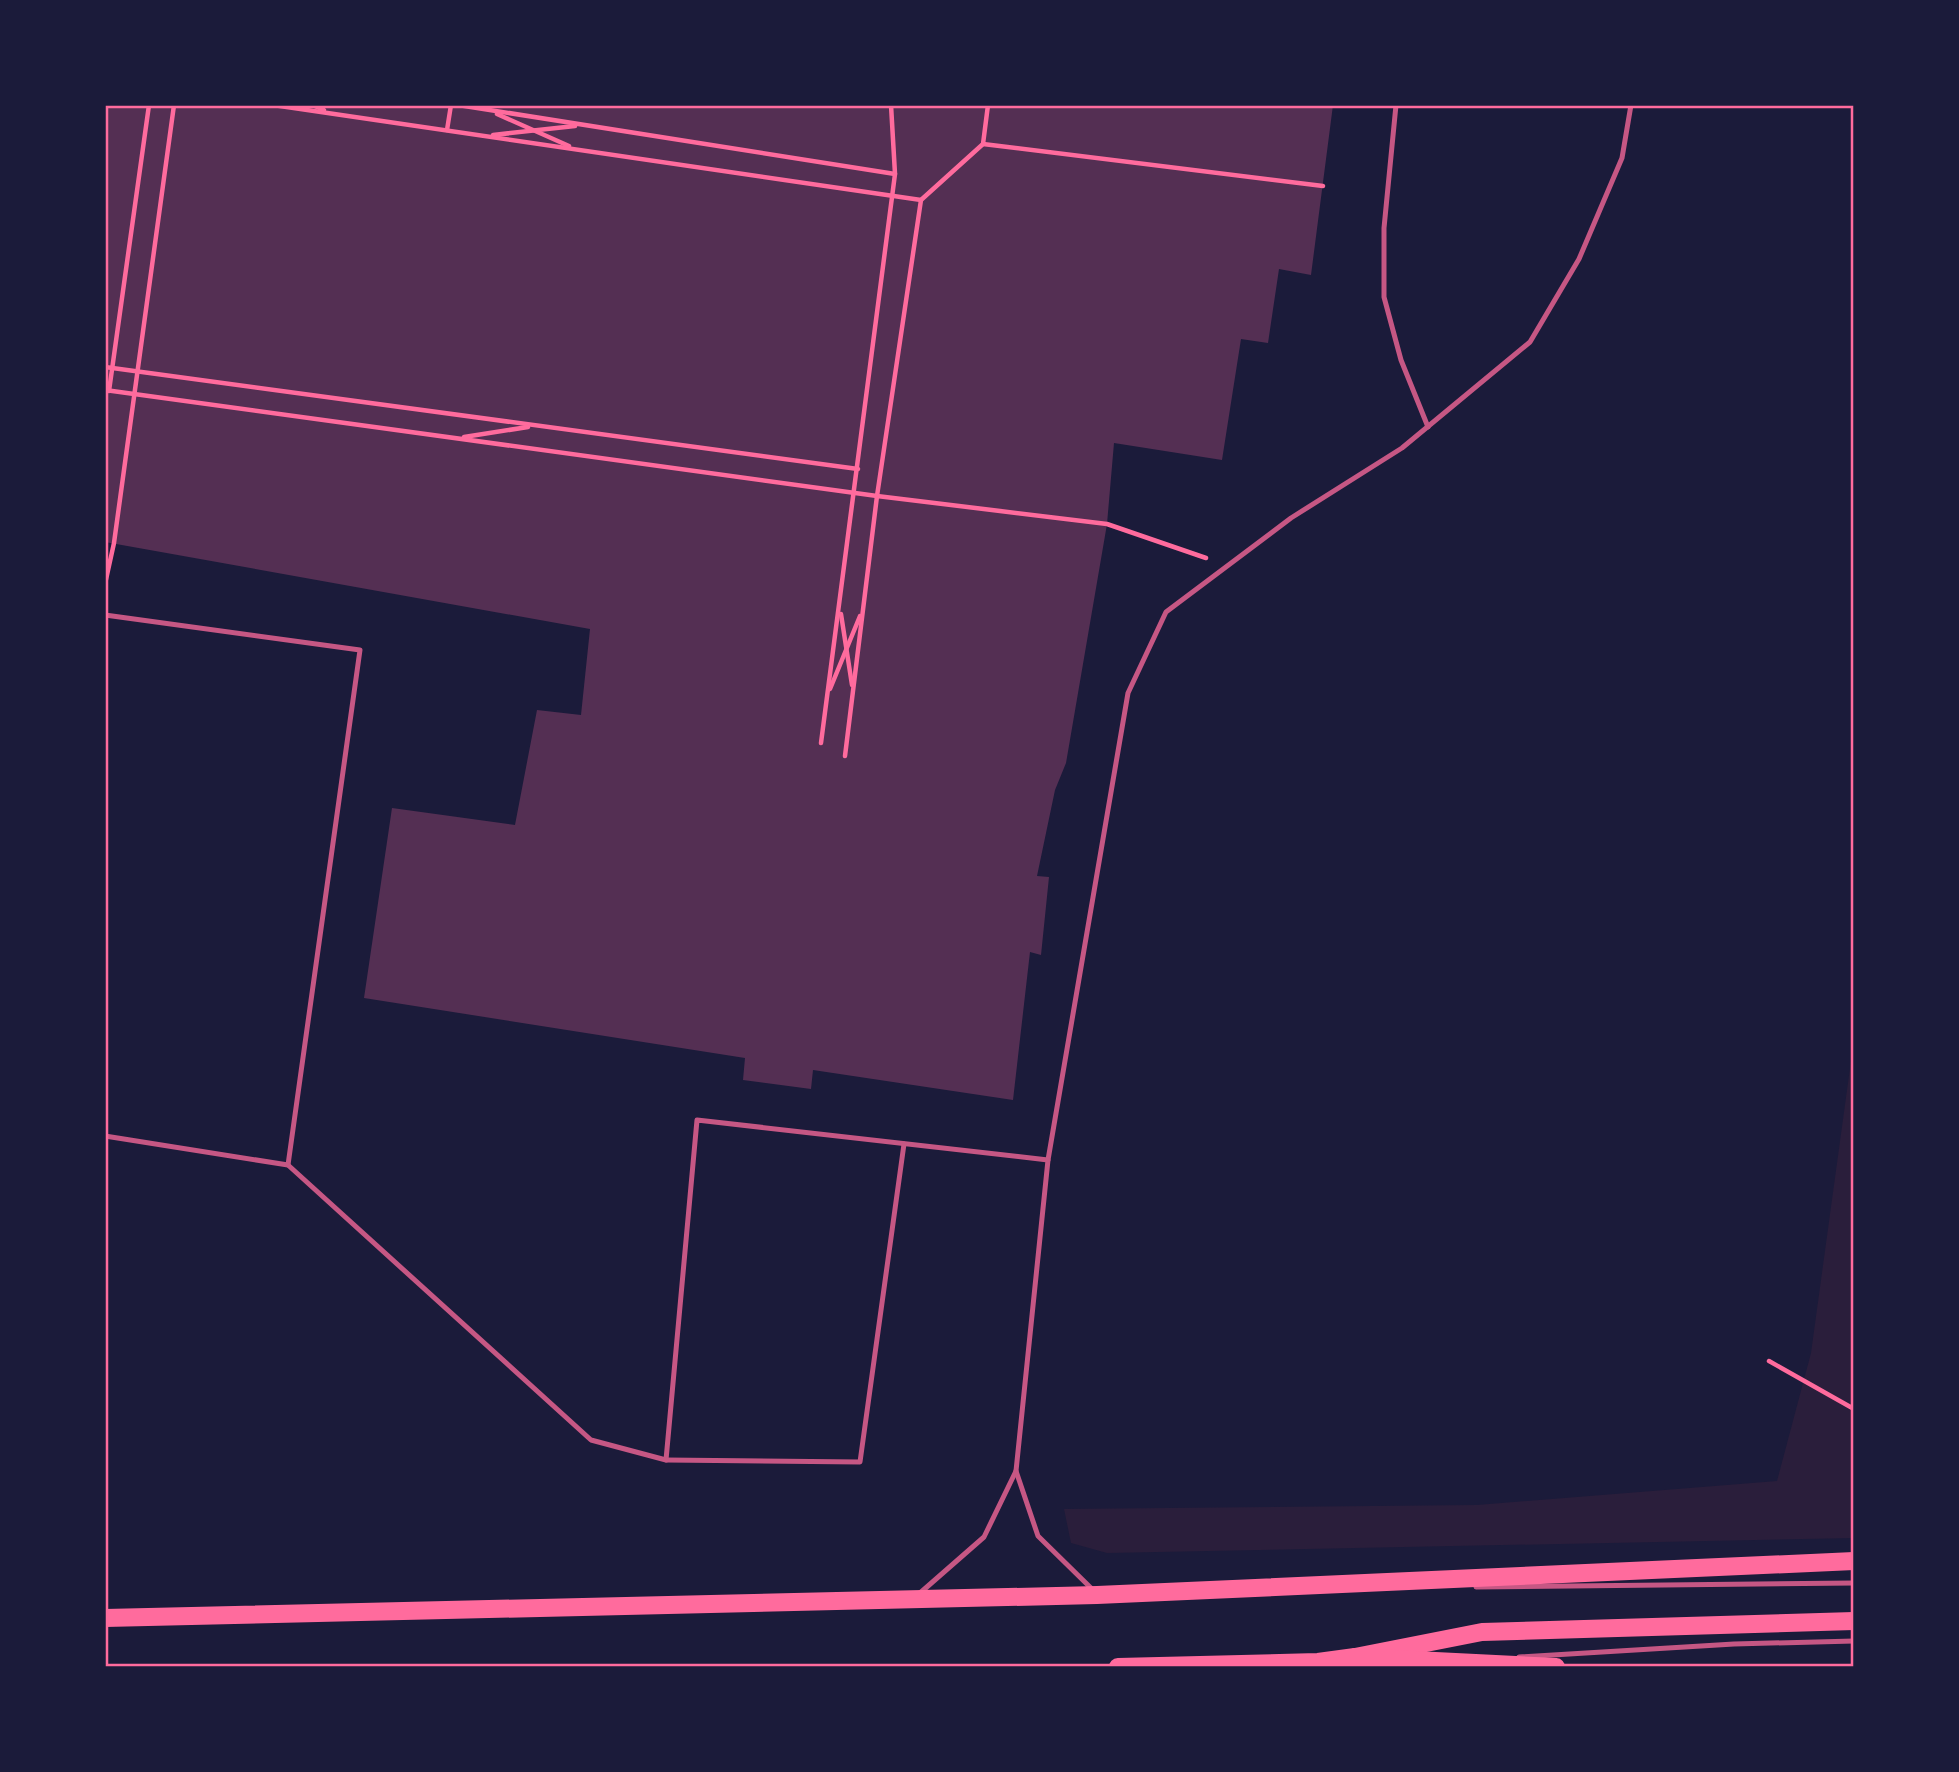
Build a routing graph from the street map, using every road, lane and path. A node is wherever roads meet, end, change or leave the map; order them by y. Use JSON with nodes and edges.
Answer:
{"nodes":[{"id":1,"x":149,"y":105,"type":"edge"},
{"id":2,"x":174,"y":105,"type":"edge"},
{"id":3,"x":273,"y":105,"type":"edge"},
{"id":4,"x":312,"y":105,"type":"edge"},
{"id":5,"x":451,"y":105,"type":"edge"},
{"id":6,"x":458,"y":105,"type":"edge"},
{"id":7,"x":891,"y":105,"type":"edge"},
{"id":8,"x":988,"y":105,"type":"edge"},
{"id":9,"x":1396,"y":105,"type":"edge"},
{"id":10,"x":1631,"y":105,"type":"edge"},
{"id":11,"x":490,"y":111,"type":"junction"},
{"id":12,"x":330,"y":113,"type":"junction"},
{"id":13,"x":582,"y":125,"type":"junction"},
{"id":14,"x":447,"y":130,"type":"junction"},
{"id":15,"x":486,"y":136,"type":"junction"},
{"id":16,"x":983,"y":144,"type":"junction"},
{"id":17,"x":574,"y":149,"type":"junction"},
{"id":18,"x":895,"y":174,"type":"junction"},
{"id":19,"x":1322,"y":187,"type":"dead end"},
{"id":20,"x":921,"y":200,"type":"junction"},
{"id":21,"x":105,"y":368,"type":"edge"},
{"id":22,"x":138,"y":373,"type":"junction"},
{"id":23,"x":107,"y":390,"type":"edge"},
{"id":24,"x":535,"y":426,"type":"junction"},
{"id":25,"x":1428,"y":427,"type":"junction"},
{"id":26,"x":456,"y":439,"type":"junction"},
{"id":27,"x":858,"y":469,"type":"junction"},
{"id":28,"x":877,"y":496,"type":"junction"},
{"id":29,"x":1230,"y":566,"type":"junction"},
{"id":30,"x":105,"y":584,"type":"edge"},
{"id":31,"x":840,"y":606,"type":"junction"},
{"id":32,"x":863,"y":608,"type":"junction"},
{"id":33,"x":105,"y":615,"type":"edge"},
{"id":34,"x":853,"y":692,"type":"junction"},
{"id":35,"x":827,"y":697,"type":"junction"},
{"id":36,"x":821,"y":743,"type":"dead end"},
{"id":37,"x":845,"y":756,"type":"dead end"},
{"id":38,"x":105,"y":1136,"type":"edge"},
{"id":39,"x":904,"y":1144,"type":"junction"},
{"id":40,"x":1048,"y":1160,"type":"junction"},
{"id":41,"x":288,"y":1165,"type":"junction"},
{"id":42,"x":1769,"y":1362,"type":"dead end"},
{"id":43,"x":1854,"y":1409,"type":"edge"},
{"id":44,"x":666,"y":1460,"type":"junction"},
{"id":45,"x":1016,"y":1471,"type":"junction"},
{"id":46,"x":1854,"y":1562,"type":"edge"},
{"id":47,"x":1854,"y":1583,"type":"edge"},
{"id":48,"x":1456,"y":1587,"type":"dead end"},
{"id":49,"x":1469,"y":1587,"type":"dead end"},
{"id":50,"x":1291,"y":1588,"type":"junction"},
{"id":51,"x":1097,"y":1595,"type":"junction"},
{"id":52,"x":913,"y":1600,"type":"junction"},
{"id":53,"x":105,"y":1618,"type":"edge"},
{"id":54,"x":1854,"y":1621,"type":"edge"},
{"id":55,"x":1854,"y":1641,"type":"edge"},
{"id":56,"x":1355,"y":1657,"type":"junction"},
{"id":57,"x":1435,"y":1662,"type":"junction"},
{"id":58,"x":1118,"y":1667,"type":"edge"},
{"id":59,"x":1556,"y":1667,"type":"edge"}],
"edges":[{"from":1,"to":23,"type":"path"},
{"from":2,"to":22,"type":"path"},
{"from":3,"to":12,"type":"path"},
{"from":4,"to":12,"type":"path"},
{"from":5,"to":14,"type":"path"},
{"from":6,"to":11,"type":"path"},
{"from":7,"to":18,"type":"path"},
{"from":8,"to":16,"type":"path"},
{"from":9,"to":25,"type":"lane"},
{"from":10,"to":25,"type":"lane"},
{"from":11,"to":13,"type":"path"},
{"from":11,"to":17,"type":"path"},
{"from":12,"to":14,"type":"path"},
{"from":13,"to":15,"type":"path"},
{"from":13,"to":18,"type":"path"},
{"from":14,"to":15,"type":"path"},
{"from":15,"to":17,"type":"path"},
{"from":16,"to":19,"type":"path"},
{"from":16,"to":20,"type":"path"},
{"from":17,"to":20,"type":"path"},
{"from":18,"to":27,"type":"path"},
{"from":20,"to":28,"type":"path"},
{"from":21,"to":22,"type":"path"},
{"from":22,"to":24,"type":"path"},
{"from":22,"to":30,"type":"path"},
{"from":23,"to":26,"type":"path"},
{"from":24,"to":26,"type":"path"},
{"from":24,"to":27,"type":"path"},
{"from":25,"to":29,"type":"lane"},
{"from":26,"to":28,"type":"path"},
{"from":27,"to":31,"type":"path"},
{"from":28,"to":29,"type":"path"},
{"from":28,"to":32,"type":"path"},
{"from":29,"to":40,"type":"lane"},
{"from":31,"to":34,"type":"path"},
{"from":31,"to":35,"type":"path"},
{"from":32,"to":34,"type":"path"},
{"from":32,"to":35,"type":"path"},
{"from":33,"to":41,"type":"lane"},
{"from":34,"to":37,"type":"path"},
{"from":35,"to":36,"type":"path"},
{"from":38,"to":41,"type":"lane"},
{"from":39,"to":40,"type":"lane"},
{"from":39,"to":44,"type":"lane"},
{"from":39,"to":44,"type":"lane"},
{"from":40,"to":45,"type":"lane"},
{"from":41,"to":44,"type":"lane"},
{"from":42,"to":43,"type":"path"},
{"from":45,"to":51,"type":"lane"},
{"from":45,"to":52,"type":"lane"},
{"from":46,"to":50,"type":"main road"},
{"from":47,"to":49,"type":"lane"},
{"from":48,"to":50,"type":"lane"},
{"from":50,"to":51,"type":"main road"},
{"from":51,"to":52,"type":"main road"},
{"from":52,"to":53,"type":"main road"},
{"from":54,"to":56,"type":"main road"},
{"from":55,"to":57,"type":"lane"},
{"from":56,"to":57,"type":"main road"},
{"from":56,"to":58,"type":"main road"},
{"from":57,"to":59,"type":"main road"}]}
